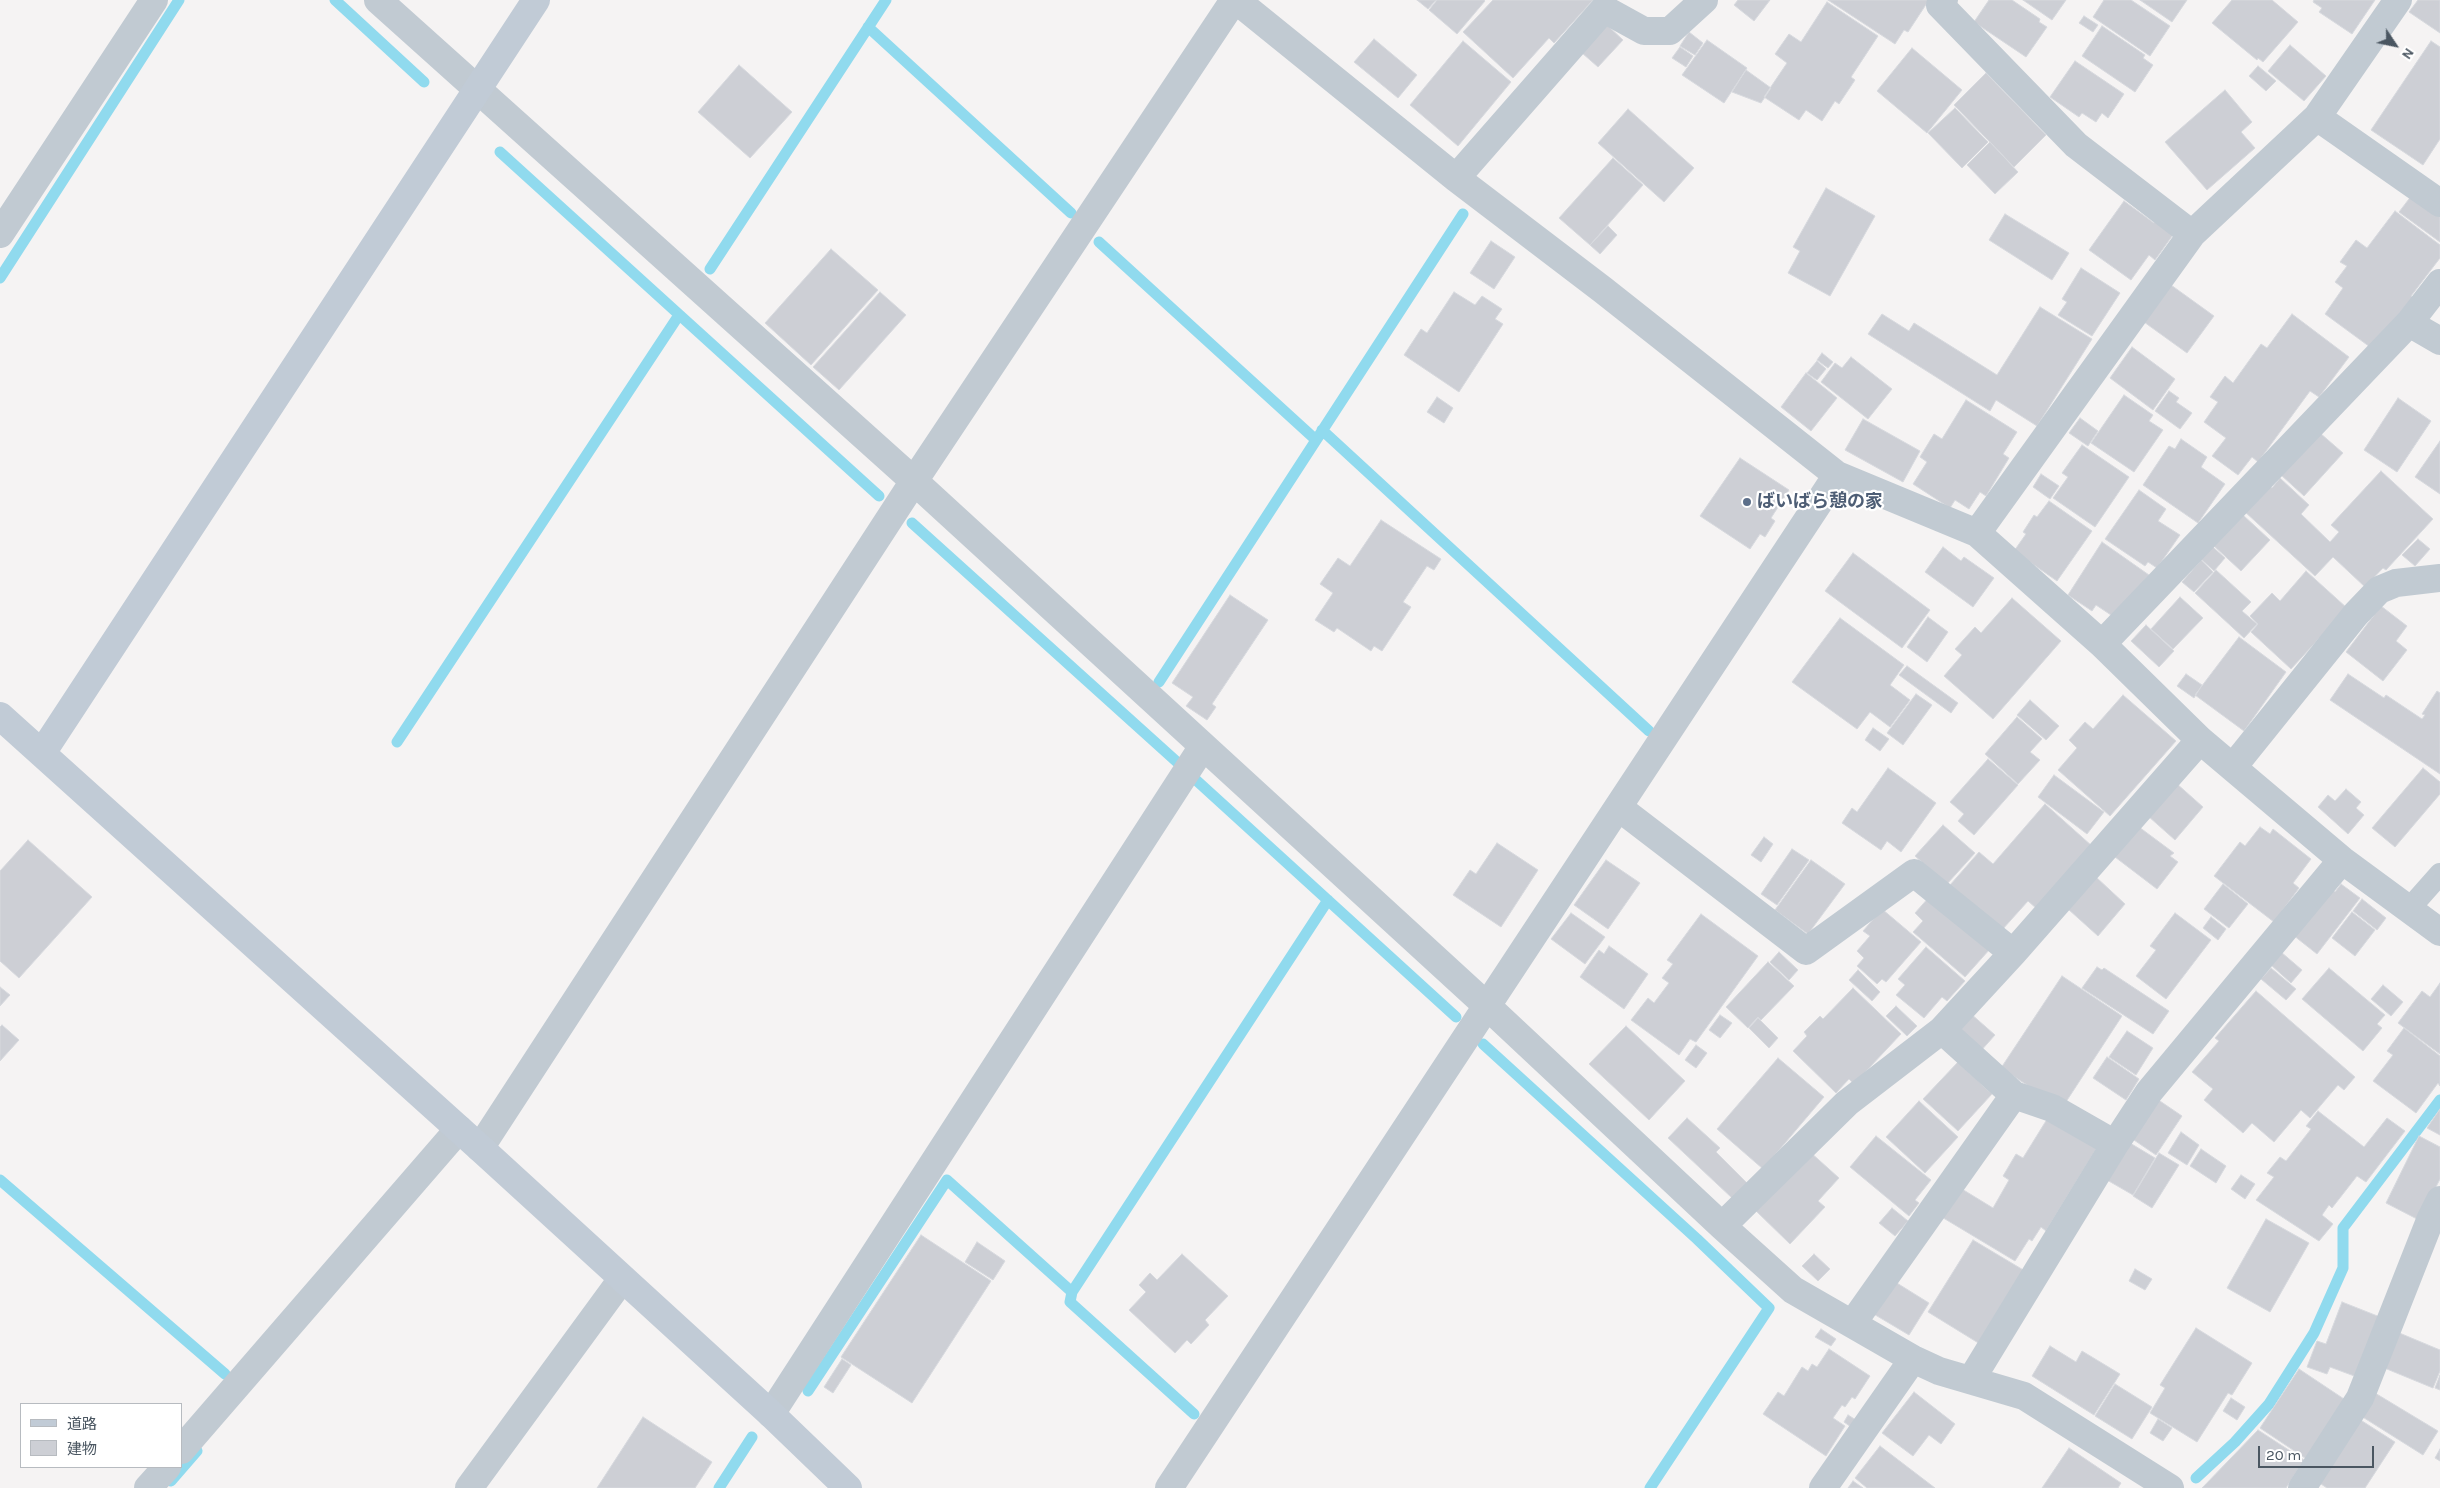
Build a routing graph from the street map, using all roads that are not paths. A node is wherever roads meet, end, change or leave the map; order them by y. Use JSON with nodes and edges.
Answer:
{"nodes":[{"id":1,"x":154,"y":0,"type":"edge"},
{"id":2,"x":378,"y":0,"type":"edge"},
{"id":3,"x":536,"y":0,"type":"edge"},
{"id":4,"x":1235,"y":0,"type":"edge"},
{"id":5,"x":1704,"y":0,"type":"edge"},
{"id":6,"x":1944,"y":0,"type":"edge"},
{"id":7,"x":2398,"y":0,"type":"edge"},
{"id":8,"x":477,"y":90,"type":"junction"},
{"id":9,"x":2317,"y":117,"type":"junction"},
{"id":10,"x":1456,"y":178,"type":"junction"},
{"id":11,"x":2440,"y":203,"type":"edge"},
{"id":12,"x":0,"y":234,"type":"edge"},
{"id":13,"x":2192,"y":234,"type":"junction"},
{"id":14,"x":2440,"y":283,"type":"edge"},
{"id":15,"x":2409,"y":323,"type":"junction"},
{"id":16,"x":2440,"y":341,"type":"edge"},
{"id":17,"x":1837,"y":475,"type":"junction"},
{"id":18,"x":914,"y":481,"type":"junction"},
{"id":19,"x":1977,"y":533,"type":"junction"},
{"id":20,"x":2440,"y":578,"type":"edge"},
{"id":21,"x":2102,"y":644,"type":"junction"},
{"id":22,"x":0,"y":716,"type":"edge"},
{"id":23,"x":2200,"y":740,"type":"junction"},
{"id":24,"x":1203,"y":746,"type":"junction"},
{"id":25,"x":42,"y":753,"type":"junction"},
{"id":26,"x":2233,"y":768,"type":"junction"},
{"id":27,"x":1618,"y":807,"type":"junction"},
{"id":28,"x":2342,"y":860,"type":"junction"},
{"id":29,"x":2440,"y":874,"type":"edge"},
{"id":30,"x":2409,"y":910,"type":"junction"},
{"id":31,"x":2440,"y":932,"type":"edge"},
{"id":32,"x":2013,"y":954,"type":"junction"},
{"id":33,"x":1486,"y":1005,"type":"junction"},
{"id":34,"x":1942,"y":1030,"type":"junction"},
{"id":35,"x":2014,"y":1095,"type":"junction"},
{"id":36,"x":459,"y":1129,"type":"junction"},
{"id":37,"x":2115,"y":1144,"type":"junction"},
{"id":38,"x":480,"y":1148,"type":"junction"},
{"id":39,"x":2440,"y":1200,"type":"edge"},
{"id":40,"x":1722,"y":1226,"type":"junction"},
{"id":41,"x":622,"y":1279,"type":"junction"},
{"id":42,"x":1852,"y":1324,"type":"junction"},
{"id":43,"x":1913,"y":1359,"type":"junction"},
{"id":44,"x":1971,"y":1380,"type":"junction"},
{"id":45,"x":771,"y":1414,"type":"junction"},
{"id":46,"x":182,"y":1449,"type":"edge"},
{"id":47,"x":166,"y":1468,"type":"edge"},
{"id":48,"x":1175,"y":1486,"type":"edge"},
{"id":49,"x":148,"y":1488,"type":"edge"},
{"id":50,"x":469,"y":1488,"type":"edge"},
{"id":51,"x":848,"y":1488,"type":"edge"},
{"id":52,"x":1823,"y":1488,"type":"edge"},
{"id":53,"x":2170,"y":1488,"type":"edge"},
{"id":54,"x":2302,"y":1488,"type":"edge"}],
"edges":[{"from":1,"to":12,"type":"street"},
{"from":2,"to":8,"type":"street"},
{"from":3,"to":8,"type":"street"},
{"from":4,"to":10,"type":"street"},
{"from":4,"to":18,"type":"street"},
{"from":5,"to":10,"type":"street"},
{"from":6,"to":13,"type":"street"},
{"from":7,"to":9,"type":"street"},
{"from":8,"to":18,"type":"street"},
{"from":8,"to":25,"type":"street"},
{"from":9,"to":11,"type":"street"},
{"from":9,"to":13,"type":"street"},
{"from":10,"to":17,"type":"street"},
{"from":13,"to":19,"type":"street"},
{"from":14,"to":15,"type":"street"},
{"from":15,"to":16,"type":"street"},
{"from":15,"to":21,"type":"street"},
{"from":17,"to":19,"type":"street"},
{"from":17,"to":27,"type":"street"},
{"from":18,"to":24,"type":"street"},
{"from":18,"to":38,"type":"street"},
{"from":19,"to":21,"type":"street"},
{"from":20,"to":26,"type":"street"},
{"from":21,"to":23,"type":"street"},
{"from":22,"to":25,"type":"street"},
{"from":23,"to":26,"type":"street"},
{"from":23,"to":32,"type":"street"},
{"from":24,"to":33,"type":"street"},
{"from":24,"to":45,"type":"street"},
{"from":25,"to":36,"type":"street"},
{"from":26,"to":28,"type":"street"},
{"from":27,"to":32,"type":"street"},
{"from":27,"to":33,"type":"street"},
{"from":28,"to":30,"type":"street"},
{"from":28,"to":37,"type":"street"},
{"from":29,"to":30,"type":"lane"},
{"from":30,"to":31,"type":"street"},
{"from":32,"to":34,"type":"street"},
{"from":33,"to":40,"type":"street"},
{"from":33,"to":48,"type":"street"},
{"from":34,"to":35,"type":"street"},
{"from":34,"to":40,"type":"street"},
{"from":35,"to":37,"type":"street"},
{"from":35,"to":42,"type":"street"},
{"from":36,"to":38,"type":"street"},
{"from":36,"to":46,"type":"street"},
{"from":37,"to":44,"type":"street"},
{"from":38,"to":41,"type":"street"},
{"from":39,"to":54,"type":"street"},
{"from":40,"to":42,"type":"street"},
{"from":41,"to":45,"type":"street"},
{"from":41,"to":50,"type":"street"},
{"from":42,"to":43,"type":"street"},
{"from":43,"to":44,"type":"street"},
{"from":43,"to":52,"type":"street"},
{"from":44,"to":53,"type":"street"},
{"from":45,"to":51,"type":"street"},
{"from":47,"to":49,"type":"street"}]}
